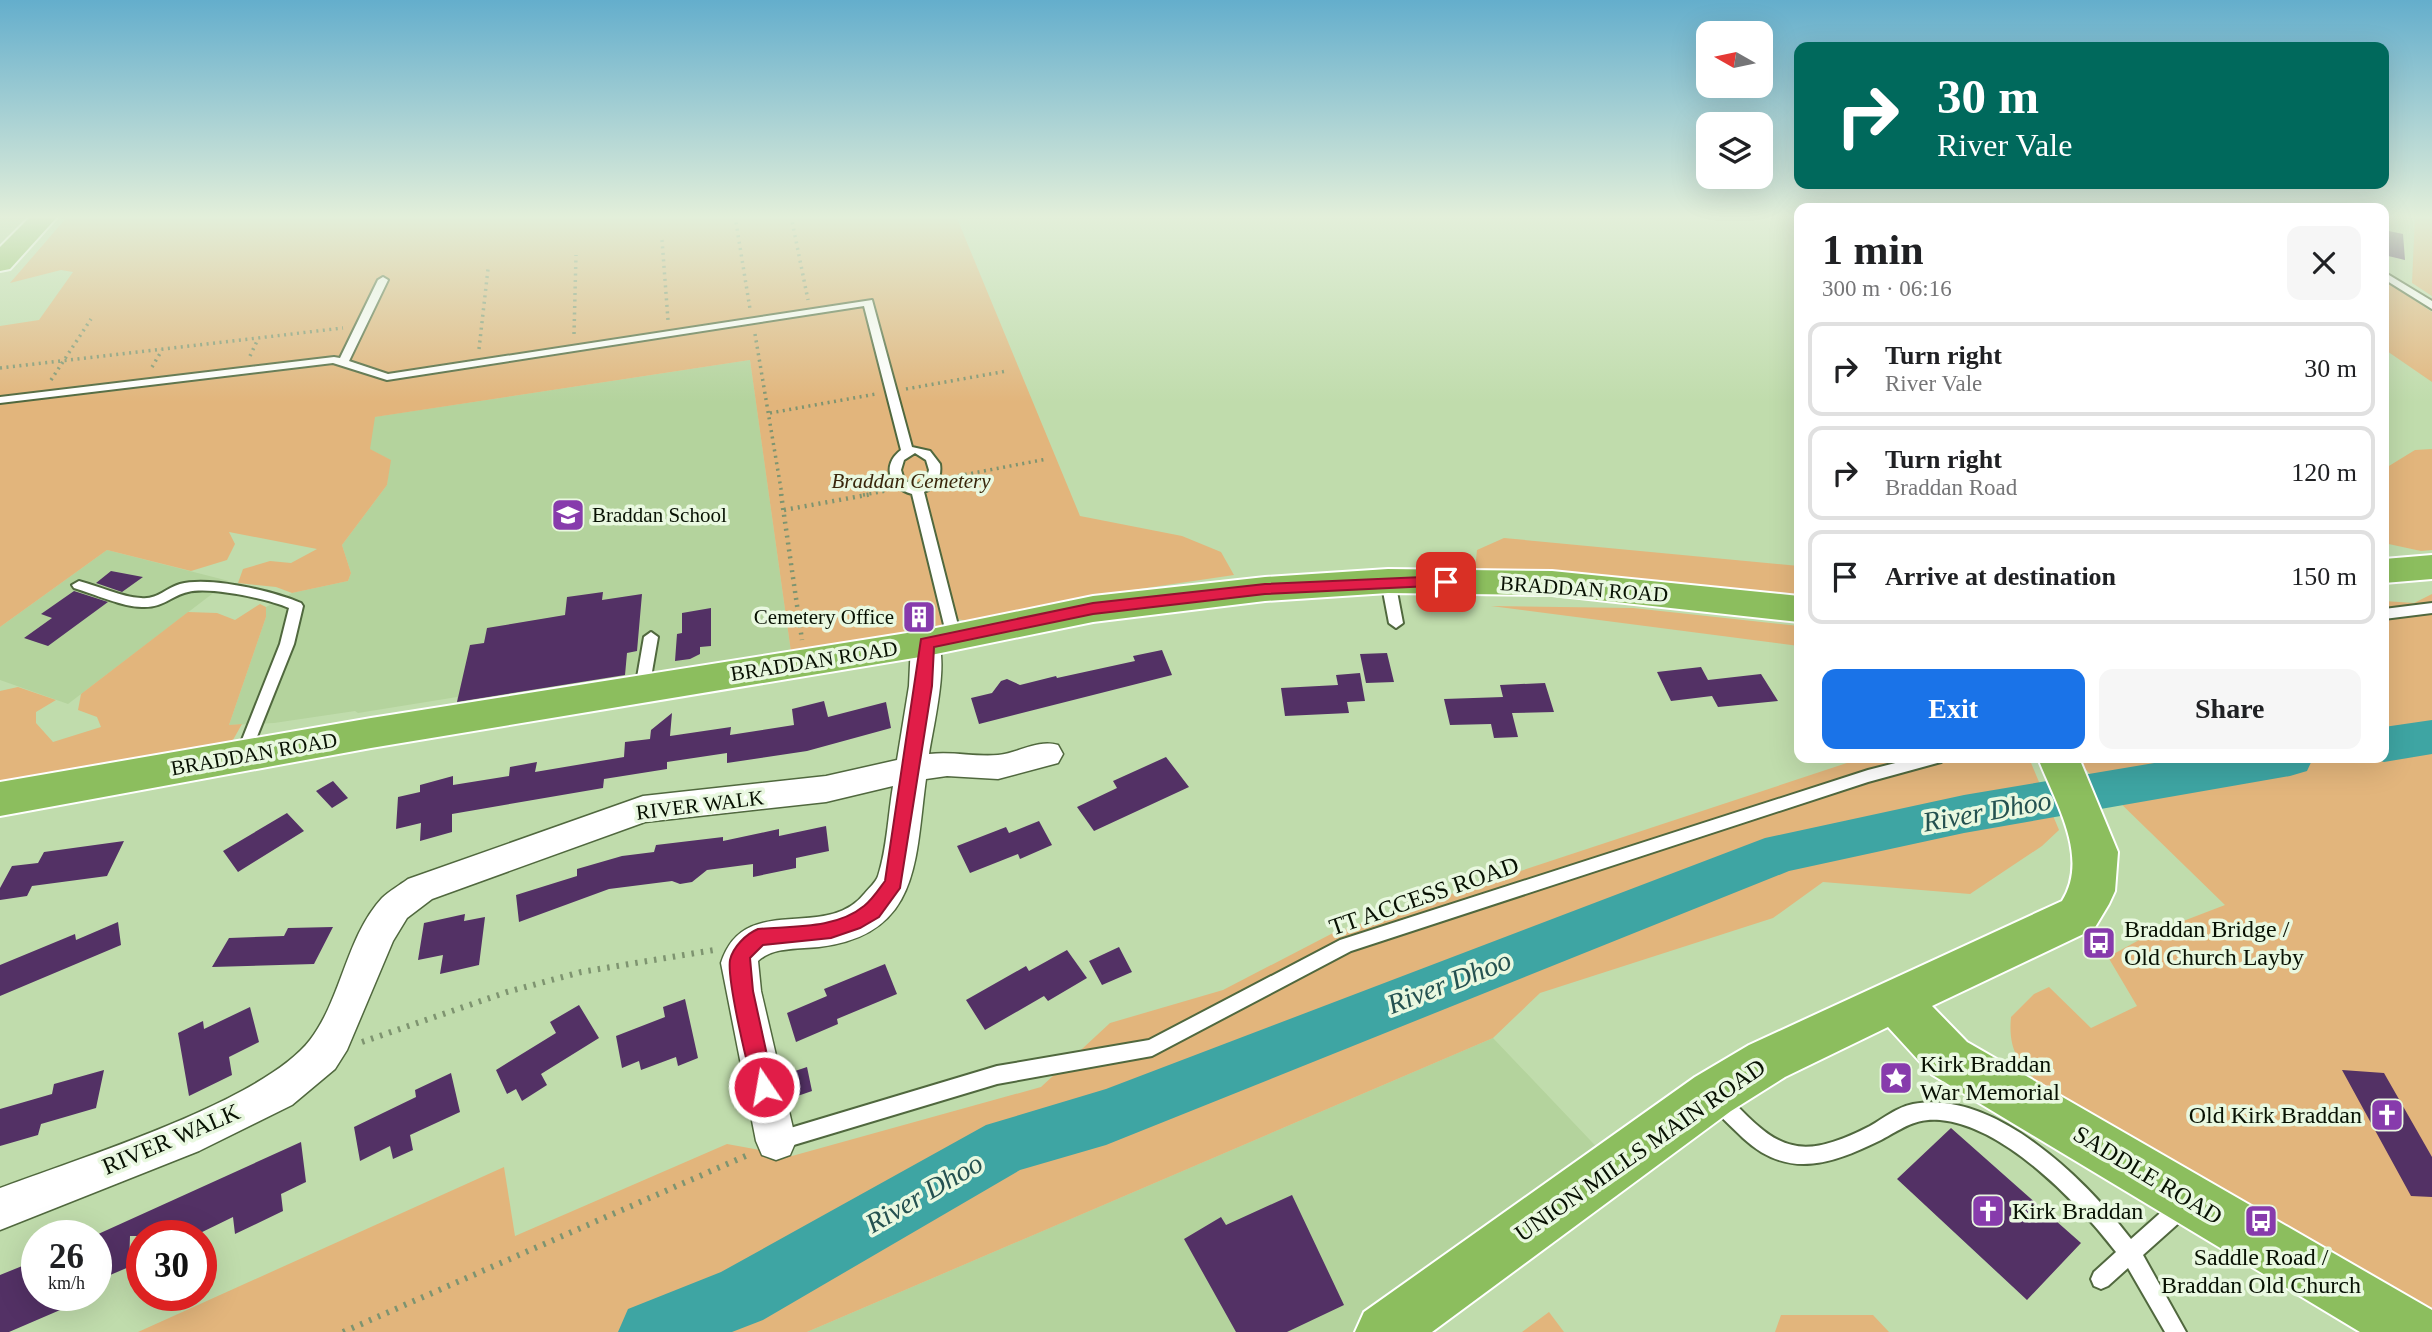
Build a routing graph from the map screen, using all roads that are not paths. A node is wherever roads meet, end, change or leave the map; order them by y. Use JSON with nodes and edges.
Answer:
{"nodes":[{"id":1,"x":2389,"y":278,"type":"edge"},
{"id":2,"x":383,"y":280,"type":"dead end"},
{"id":3,"x":2432,"y":306,"type":"edge"},
{"id":4,"x":344,"y":361,"type":"junction"},
{"id":5,"x":0,"y":400,"type":"edge"},
{"id":6,"x":907,"y":450,"type":"junction"},
{"id":7,"x":910,"y":489,"type":"junction"},
{"id":8,"x":2432,"y":567,"type":"edge"},
{"id":9,"x":2389,"y":571,"type":"edge"},
{"id":10,"x":1388,"y":582,"type":"junction"},
{"id":11,"x":79,"y":585,"type":"dead end"},
{"id":12,"x":1794,"y":608,"type":"edge"},
{"id":13,"x":2432,"y":608,"type":"edge"},
{"id":14,"x":2389,"y":613,"type":"edge"},
{"id":15,"x":1396,"y":623,"type":"dead end"},
{"id":16,"x":651,"y":636,"type":"dead end"},
{"id":17,"x":940,"y":640,"type":"junction"},
{"id":18,"x":642,"y":689,"type":"junction"},
{"id":19,"x":1047,"y":754,"type":"dead end"},
{"id":20,"x":242,"y":756,"type":"junction"},
{"id":21,"x":1917,"y":763,"type":"edge"},
{"id":22,"x":2061,"y":763,"type":"edge"},
{"id":23,"x":911,"y":769,"type":"junction"},
{"id":24,"x":0,"y":799,"type":"edge"},
{"id":25,"x":1896,"y":1002,"type":"junction"},
{"id":26,"x":1713,"y":1094,"type":"junction"},
{"id":27,"x":776,"y":1141,"type":"joint"},
{"id":28,"x":2190,"y":1200,"type":"junction"},
{"id":29,"x":0,"y":1209,"type":"edge"},
{"id":30,"x":2128,"y":1252,"type":"junction"},
{"id":31,"x":2101,"y":1279,"type":"dead end"},
{"id":32,"x":1384,"y":1332,"type":"edge"},
{"id":33,"x":2176,"y":1332,"type":"edge"},
{"id":34,"x":2414,"y":1332,"type":"edge"}],
"edges":[{"from":1,"to":3,"type":"lane"},
{"from":2,"to":4,"type":"lane"},
{"from":4,"to":5,"type":"lane"},
{"from":4,"to":6,"type":"lane"},
{"from":6,"to":7,"type":"lane"},
{"from":6,"to":7,"type":"lane"},
{"from":7,"to":17,"type":"lane"},
{"from":8,"to":9,"type":"highway"},
{"from":10,"to":12,"type":"highway","name":"BRADDAN ROAD"},
{"from":10,"to":15,"type":"lane"},
{"from":10,"to":17,"type":"highway","name":"BRADDAN ROAD"},
{"from":11,"to":20,"type":"lane"},
{"from":13,"to":14,"type":"lane"},
{"from":16,"to":18,"type":"lane"},
{"from":17,"to":18,"type":"highway","name":"BRADDAN ROAD"},
{"from":17,"to":23,"type":"street"},
{"from":18,"to":20,"type":"highway","name":"BRADDAN ROAD"},
{"from":19,"to":23,"type":"street","name":"RIVER WALK"},
{"from":20,"to":24,"type":"highway","name":"BRADDAN ROAD"},
{"from":21,"to":27,"type":"lane","name":"TT ACCESS ROAD"},
{"from":22,"to":25,"type":"highway","name":"UNION MILLS MAIN ROAD"},
{"from":23,"to":27,"type":"street"},
{"from":23,"to":29,"type":"street","name":"RIVER WALK"},
{"from":25,"to":26,"type":"highway","name":"UNION MILLS MAIN ROAD"},
{"from":25,"to":28,"type":"highway","name":"SADDLE ROAD"},
{"from":26,"to":30,"type":"lane"},
{"from":26,"to":32,"type":"highway","name":"UNION MILLS MAIN ROAD"},
{"from":28,"to":30,"type":"lane"},
{"from":28,"to":34,"type":"highway","name":"SADDLE ROAD"},
{"from":30,"to":31,"type":"lane"},
{"from":30,"to":33,"type":"lane"}]}
